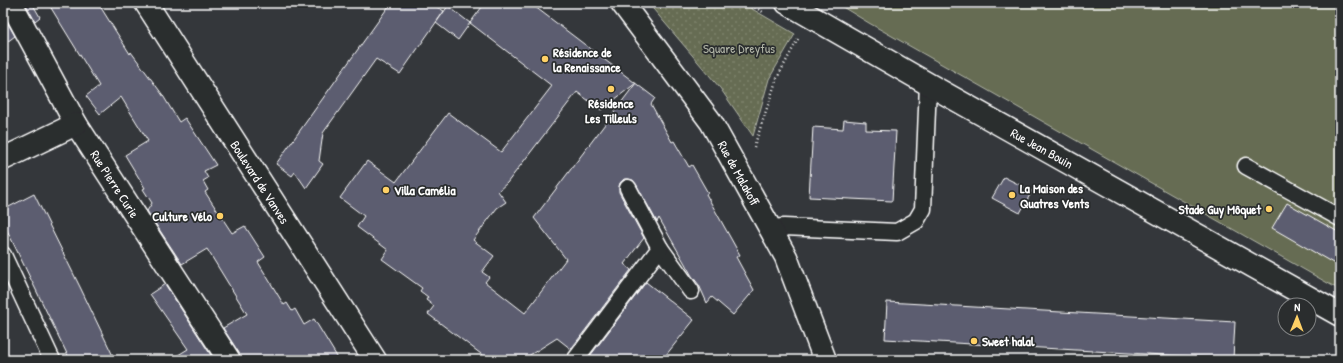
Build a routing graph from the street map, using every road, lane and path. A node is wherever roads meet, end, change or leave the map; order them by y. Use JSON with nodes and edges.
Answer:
{"nodes":[{"id":1,"x":11,"y":3,"type":"edge"},
{"id":2,"x":146,"y":3,"type":"edge"},
{"id":3,"x":622,"y":3,"type":"edge"},
{"id":4,"x":787,"y":3,"type":"edge"},
{"id":5,"x":802,"y":33,"type":"dead end"},
{"id":6,"x":928,"y":84,"type":"junction"},
{"id":7,"x":76,"y":124,"type":"junction"},
{"id":8,"x":753,"y":148,"type":"dead end"},
{"id":9,"x":3,"y":159,"type":"edge"},
{"id":10,"x":1246,"y":166,"type":"dead end"},
{"id":11,"x":628,"y":188,"type":"dead end"},
{"id":12,"x":1340,"y":218,"type":"edge"},
{"id":13,"x":770,"y":228,"type":"junction"},
{"id":14,"x":660,"y":248,"type":"junction"},
{"id":15,"x":3,"y":255,"type":"edge"},
{"id":16,"x":691,"y":291,"type":"dead end"},
{"id":17,"x":1340,"y":315,"type":"edge"},
{"id":18,"x":52,"y":360,"type":"edge"},
{"id":19,"x":229,"y":360,"type":"edge"},
{"id":20,"x":374,"y":360,"type":"edge"},
{"id":21,"x":575,"y":360,"type":"edge"},
{"id":22,"x":825,"y":360,"type":"edge"}],
"edges":[{"from":1,"to":7,"type":"street","name":"Rue Pierre Curie"},
{"from":2,"to":20,"type":"street","name":"Boulevard de Vanves"},
{"from":3,"to":13,"type":"street","name":"Rue de Malakoff"},
{"from":4,"to":6,"type":"street","name":"Rue Jean Bouin"},
{"from":5,"to":8,"type":"path"},
{"from":6,"to":13,"type":"lane"},
{"from":6,"to":17,"type":"street","name":"Rue Jean Bouin"},
{"from":7,"to":9,"type":"street"},
{"from":7,"to":19,"type":"street","name":"Rue Pierre Curie"},
{"from":10,"to":12,"type":"lane"},
{"from":11,"to":14,"type":"lane"},
{"from":13,"to":22,"type":"street","name":"Rue de Malakoff"},
{"from":14,"to":16,"type":"lane"},
{"from":14,"to":21,"type":"lane"},
{"from":15,"to":18,"type":"lane"}]}
